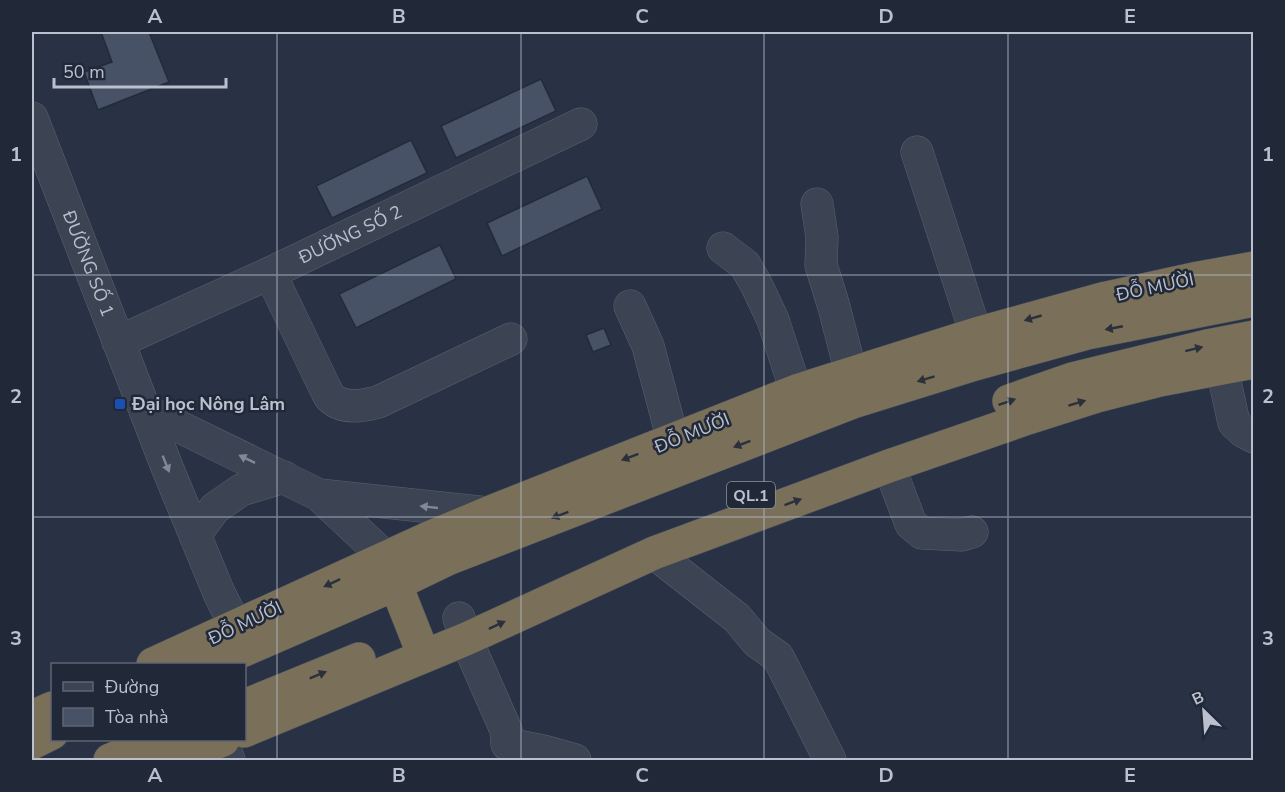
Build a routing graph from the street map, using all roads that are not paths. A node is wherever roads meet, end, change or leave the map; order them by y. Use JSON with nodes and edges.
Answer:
{"nodes":[{"id":1,"x":32,"y":118,"type":"edge"},
{"id":2,"x":581,"y":124,"type":"dead end"},
{"id":3,"x":917,"y":152,"type":"dead end"},
{"id":4,"x":817,"y":204,"type":"dead end"},
{"id":5,"x":723,"y":248,"type":"dead end"},
{"id":6,"x":1254,"y":268,"type":"edge"},
{"id":7,"x":270,"y":273,"type":"junction"},
{"id":8,"x":1254,"y":300,"type":"edge"},
{"id":9,"x":630,"y":306,"type":"dead end"},
{"id":10,"x":976,"y":334,"type":"junction"},
{"id":11,"x":1254,"y":337,"type":"edge"},
{"id":12,"x":511,"y":339,"type":"dead end"},
{"id":13,"x":118,"y":342,"type":"junction"},
{"id":14,"x":1238,"y":365,"type":"edge"},
{"id":15,"x":851,"y":373,"type":"junction"},
{"id":16,"x":796,"y":391,"type":"junction"},
{"id":17,"x":144,"y":410,"type":"junction"},
{"id":18,"x":1254,"y":436,"type":"edge"},
{"id":19,"x":673,"y":440,"type":"junction"},
{"id":20,"x":889,"y":466,"type":"junction"},
{"id":21,"x":284,"y":477,"type":"junction"},
{"id":22,"x":319,"y":495,"type":"junction"},
{"id":23,"x":488,"y":513,"type":"junction"},
{"id":24,"x":972,"y":532,"type":"dead end"},
{"id":25,"x":195,"y":535,"type":"junction"},
{"id":26,"x":654,"y":553,"type":"junction"},
{"id":27,"x":391,"y":571,"type":"junction"},
{"id":28,"x":463,"y":628,"type":"junction"},
{"id":29,"x":236,"y":629,"type":"junction"},
{"id":30,"x":420,"y":645,"type":"junction"},
{"id":31,"x":186,"y":658,"type":"edge"},
{"id":32,"x":158,"y":663,"type":"edge"},
{"id":33,"x":213,"y":663,"type":"edge"},
{"id":34,"x":244,"y":663,"type":"edge"},
{"id":35,"x":246,"y":669,"type":"edge"},
{"id":36,"x":51,"y":708,"type":"edge"},
{"id":37,"x":257,"y":713,"type":"edge"},
{"id":38,"x":32,"y":717,"type":"edge"},
{"id":39,"x":51,"y":734,"type":"edge"},
{"id":40,"x":159,"y":741,"type":"edge"},
{"id":41,"x":219,"y":741,"type":"edge"},
{"id":42,"x":222,"y":741,"type":"edge"},
{"id":43,"x":32,"y":743,"type":"edge"},
{"id":44,"x":110,"y":760,"type":"edge"},
{"id":45,"x":170,"y":760,"type":"edge"},
{"id":46,"x":229,"y":760,"type":"edge"},
{"id":47,"x":575,"y":760,"type":"edge"},
{"id":48,"x":830,"y":760,"type":"edge"}],
"edges":[{"from":1,"to":13,"type":"street","name":"ĐƯỜNG SỐ 1"},
{"from":2,"to":7,"type":"street","name":"ĐƯỜNG SỐ 2"},
{"from":3,"to":10,"type":"street"},
{"from":4,"to":15,"type":"street"},
{"from":5,"to":16,"type":"street"},
{"from":6,"to":10,"type":"highway","name":"ĐỖ MƯỜI","one_way":true},
{"from":7,"to":12,"type":"street"},
{"from":7,"to":13,"type":"street","name":"ĐƯỜNG SỐ 2"},
{"from":8,"to":27,"type":"highway","name":"ĐỖ MƯỜI","one_way":true},
{"from":9,"to":19,"type":"street"},
{"from":10,"to":15,"type":"highway","name":"ĐỖ MƯỜI"},
{"from":28,"to":11,"type":"highway","number":"QL.1","one_way":true},
{"from":13,"to":17,"type":"street","name":"ĐƯỜNG SỐ 1"},
{"from":14,"to":18,"type":"street"},
{"from":20,"to":14,"type":"highway","number":"QL.1","one_way":true},
{"from":15,"to":16,"type":"highway","name":"ĐỖ MƯỜI"},
{"from":16,"to":19,"type":"highway","name":"ĐỖ MƯỜI"},
{"from":21,"to":17,"type":"street","one_way":true},
{"from":17,"to":25,"type":"street","name":"ĐƯỜNG SỐ 1","one_way":true},
{"from":19,"to":23,"type":"highway","name":"ĐỖ MƯỜI","one_way":true},
{"from":20,"to":24,"type":"street"},
{"from":26,"to":20,"type":"highway","number":"QL.1","one_way":true},
{"from":21,"to":22,"type":"street"},
{"from":21,"to":25,"type":"street"},
{"from":23,"to":22,"type":"street","one_way":true},
{"from":22,"to":27,"type":"street"},
{"from":23,"to":27,"type":"highway","name":"ĐỖ MƯỜI"},
{"from":25,"to":29,"type":"street","name":"ĐƯỜNG SỐ 1"},
{"from":28,"to":26,"type":"highway","number":"QL.1","one_way":true},
{"from":26,"to":48,"type":"street"},
{"from":27,"to":29,"type":"highway","name":"ĐỖ MƯỜI","one_way":true},
{"from":27,"to":30,"type":"highway"},
{"from":28,"to":30,"type":"highway","number":"QL.1"},
{"from":28,"to":47,"type":"street"},
{"from":29,"to":31,"type":"highway","name":"ĐỖ MƯỜI"},
{"from":29,"to":33,"type":"highway","name":"ĐỖ MƯỜI"},
{"from":29,"to":34,"type":"highway"},
{"from":37,"to":30,"type":"highway","number":"QL.1","one_way":true},
{"from":31,"to":32,"type":"highway","name":"ĐỖ MƯỜI"},
{"from":35,"to":37,"type":"highway"},
{"from":36,"to":38,"type":"highway"},
{"from":39,"to":43,"type":"highway"},
{"from":40,"to":44,"type":"highway"},
{"from":41,"to":45,"type":"highway"},
{"from":42,"to":46,"type":"street"}]}
